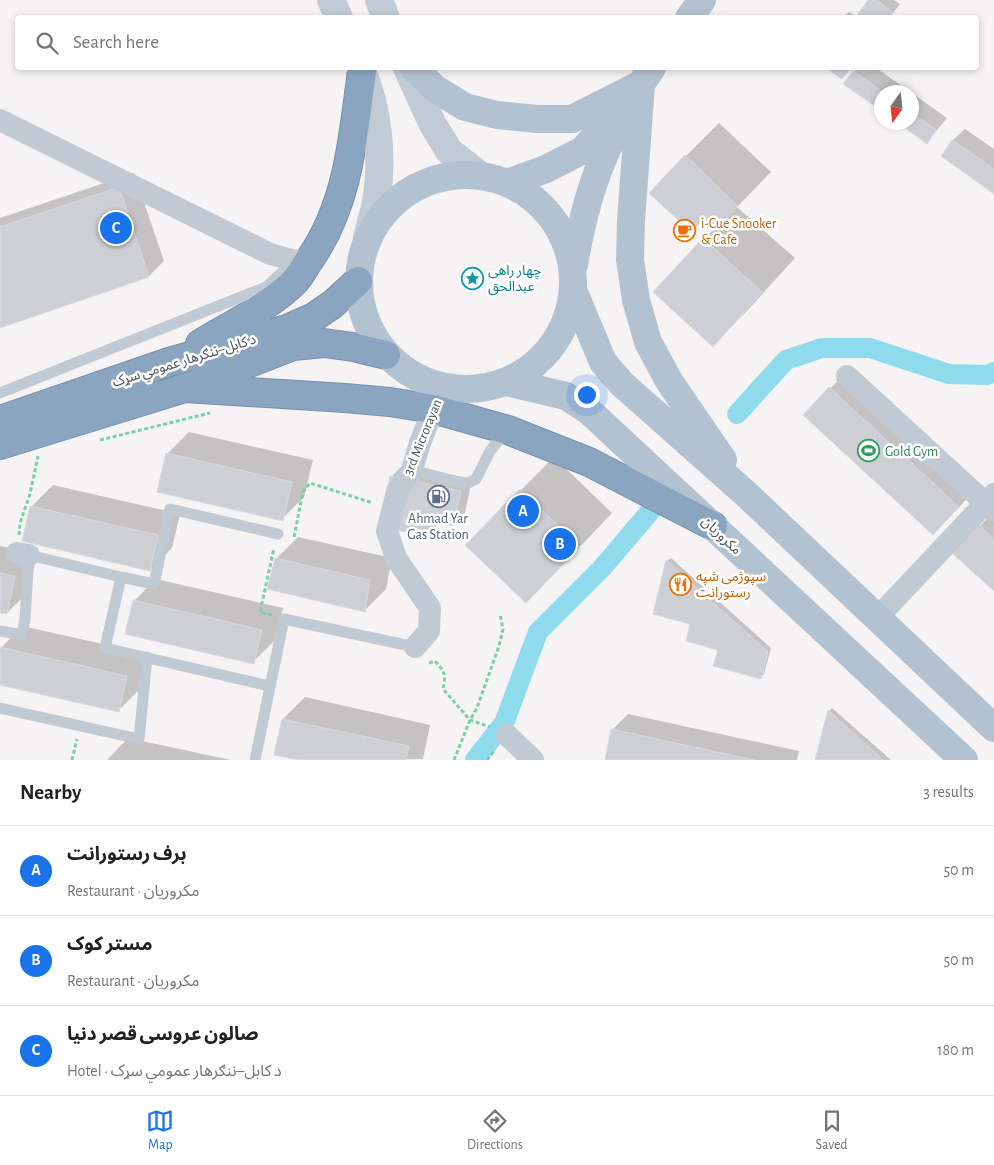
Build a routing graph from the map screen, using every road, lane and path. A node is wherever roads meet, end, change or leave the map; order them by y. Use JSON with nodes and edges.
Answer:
{"nodes":[{"id":1,"x":331,"y":0,"type":"edge"},
{"id":2,"x":379,"y":0,"type":"edge"},
{"id":3,"x":702,"y":0,"type":"edge"},
{"id":4,"x":338,"y":15,"type":"edge"},
{"id":5,"x":385,"y":15,"type":"edge"},
{"id":6,"x":691,"y":15,"type":"edge"},
{"id":7,"x":362,"y":70,"type":"edge"},
{"id":8,"x":362,"y":70,"type":"edge"},
{"id":9,"x":408,"y":70,"type":"edge"},
{"id":10,"x":416,"y":70,"type":"edge"},
{"id":11,"x":646,"y":76,"type":"edge"},
{"id":12,"x":0,"y":120,"type":"edge"},
{"id":13,"x":480,"y":175,"type":"junction"},
{"id":14,"x":507,"y":183,"type":"junction"},
{"id":15,"x":367,"y":238,"type":"junction"},
{"id":16,"x":301,"y":263,"type":"junction"},
{"id":17,"x":358,"y":281,"type":"junction"},
{"id":18,"x":573,"y":281,"type":"junction"},
{"id":19,"x":386,"y":355,"type":"junction"},
{"id":20,"x":169,"y":362,"type":"junction"},
{"id":21,"x":847,"y":376,"type":"dead end"},
{"id":22,"x":506,"y":382,"type":"junction"},
{"id":23,"x":185,"y":388,"type":"junction"},
{"id":24,"x":0,"y":393,"type":"edge"},
{"id":25,"x":437,"y":398,"type":"junction"},
{"id":26,"x":219,"y":411,"type":"dead end"},
{"id":27,"x":0,"y":420,"type":"edge"},
{"id":28,"x":508,"y":430,"type":"junction"},
{"id":29,"x":95,"y":441,"type":"dead end"},
{"id":30,"x":0,"y":445,"type":"edge"},
{"id":31,"x":28,"y":458,"type":"dead end"},
{"id":32,"x":412,"y":470,"type":"junction"},
{"id":33,"x":746,"y":494,"type":"junction"},
{"id":34,"x":991,"y":502,"type":"edge"},
{"id":35,"x":391,"y":509,"type":"junction"},
{"id":36,"x":713,"y":526,"type":"junction"},
{"id":37,"x":278,"y":534,"type":"junction"},
{"id":38,"x":23,"y":554,"type":"junction"},
{"id":39,"x":121,"y":576,"type":"junction"},
{"id":40,"x":500,"y":615,"type":"dead end"},
{"id":41,"x":877,"y":618,"type":"junction"},
{"id":42,"x":284,"y":619,"type":"junction"},
{"id":43,"x":0,"y":631,"type":"edge"},
{"id":44,"x":415,"y":647,"type":"junction"},
{"id":45,"x":147,"y":657,"type":"junction"},
{"id":46,"x":270,"y":686,"type":"junction"},
{"id":47,"x":0,"y":708,"type":"edge"},
{"id":48,"x":470,"y":720,"type":"junction"},
{"id":49,"x":485,"y":725,"type":"dead end"},
{"id":50,"x":80,"y":726,"type":"junction"},
{"id":51,"x":994,"y":728,"type":"edge"},
{"id":52,"x":507,"y":735,"type":"dead end"},
{"id":53,"x":72,"y":760,"type":"edge"},
{"id":54,"x":255,"y":760,"type":"edge"},
{"id":55,"x":454,"y":760,"type":"edge"},
{"id":56,"x":533,"y":760,"type":"edge"},
{"id":57,"x":964,"y":760,"type":"edge"}],
"edges":[{"from":1,"to":4,"type":"main road"},
{"from":2,"to":5,"type":"main road"},
{"from":3,"to":6,"type":"main road"},
{"from":7,"to":15,"type":"main road"},
{"from":8,"to":16,"type":"highway"},
{"from":9,"to":13,"type":"main road"},
{"from":10,"to":11,"type":"main road"},
{"from":11,"to":14,"type":"main road"},
{"from":11,"to":18,"type":"main road"},
{"from":11,"to":33,"type":"main road"},
{"from":12,"to":16,"type":"street"},
{"from":13,"to":14,"type":"main road"},
{"from":13,"to":15,"type":"main road"},
{"from":14,"to":18,"type":"main road"},
{"from":15,"to":17,"type":"main road"},
{"from":16,"to":20,"type":"highway"},
{"from":16,"to":24,"type":"lane"},
{"from":17,"to":19,"type":"main road"},
{"from":17,"to":20,"type":"highway","name":"د کابل–ننګرهار عمومي سړک"},
{"from":18,"to":22,"type":"main road"},
{"from":18,"to":33,"type":"main road"},
{"from":19,"to":23,"type":"highway","name":"د کابل–ننګرهار عمومي سړک"},
{"from":19,"to":25,"type":"main road"},
{"from":20,"to":27,"type":"highway","name":"د کابل–ننګرهار عمومي سړک"},
{"from":21,"to":34,"type":"street"},
{"from":22,"to":25,"type":"main road"},
{"from":22,"to":36,"type":"main road","name":"مکروریان"},
{"from":23,"to":25,"type":"highway"},
{"from":23,"to":30,"type":"highway","name":"د کابل–ننګرهار عمومي سړک"},
{"from":25,"to":28,"type":"highway"},
{"from":25,"to":32,"type":"street","name":"3rd Microrayan"},
{"from":26,"to":29,"type":"path"},
{"from":28,"to":32,"type":"lane"},
{"from":28,"to":36,"type":"highway"},
{"from":31,"to":38,"type":"path"},
{"from":32,"to":35,"type":"street","name":"3rd Microrayan"},
{"from":33,"to":41,"type":"main road"},
{"from":34,"to":41,"type":"street"},
{"from":35,"to":37,"type":"path"},
{"from":35,"to":44,"type":"street","name":"3rd Microrayan"},
{"from":36,"to":57,"type":"main road","name":"مکروریان"},
{"from":37,"to":39,"type":"lane"},
{"from":37,"to":42,"type":"path"},
{"from":38,"to":39,"type":"lane"},
{"from":38,"to":43,"type":"lane"},
{"from":39,"to":45,"type":"lane"},
{"from":40,"to":48,"type":"path"},
{"from":41,"to":51,"type":"main road"},
{"from":42,"to":44,"type":"lane"},
{"from":42,"to":46,"type":"lane"},
{"from":44,"to":48,"type":"path"},
{"from":45,"to":46,"type":"lane"},
{"from":45,"to":50,"type":"lane"},
{"from":46,"to":54,"type":"lane"},
{"from":47,"to":50,"type":"lane"},
{"from":48,"to":49,"type":"path"},
{"from":48,"to":55,"type":"path"},
{"from":50,"to":53,"type":"path"},
{"from":52,"to":56,"type":"street"}]}
